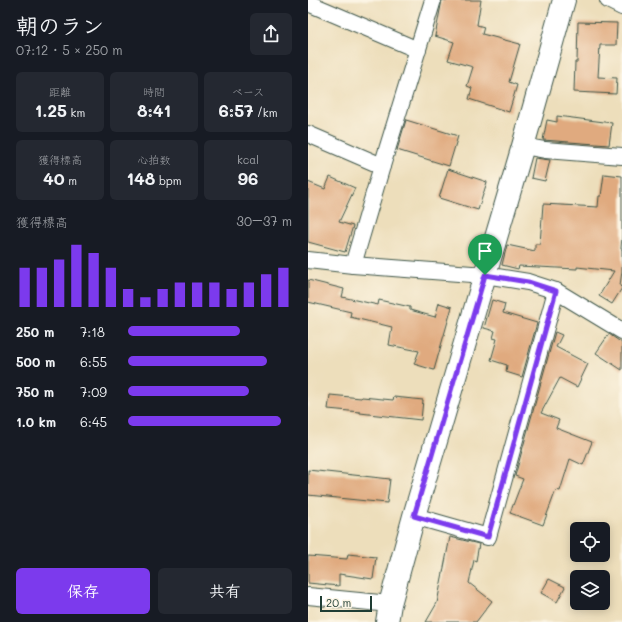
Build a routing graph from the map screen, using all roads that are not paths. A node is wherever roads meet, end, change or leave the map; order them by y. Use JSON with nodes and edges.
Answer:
{"nodes":[{"id":1,"x":433,"y":0,"type":"edge"},
{"id":2,"x":564,"y":0,"type":"edge"},
{"id":3,"x":608,"y":0,"type":"edge"},
{"id":4,"x":308,"y":3,"type":"edge"},
{"id":5,"x":622,"y":7,"type":"edge"},
{"id":6,"x":418,"y":50,"type":"junction"},
{"id":7,"x":308,"y":134,"type":"edge"},
{"id":8,"x":523,"y":146,"type":"junction"},
{"id":9,"x":622,"y":152,"type":"edge"},
{"id":10,"x":382,"y":166,"type":"junction"},
{"id":11,"x":308,"y":260,"type":"edge"},
{"id":12,"x":353,"y":265,"type":"junction"},
{"id":13,"x":485,"y":275,"type":"junction"},
{"id":14,"x":556,"y":291,"type":"junction"},
{"id":15,"x":622,"y":331,"type":"edge"},
{"id":16,"x":414,"y":516,"type":"junction"},
{"id":17,"x":308,"y":596,"type":"edge"},
{"id":18,"x":389,"y":613,"type":"edge"}],
"edges":[{"from":1,"to":6,"type":"street"},
{"from":2,"to":8,"type":"street"},
{"from":3,"to":5,"type":"street"},
{"from":4,"to":6,"type":"street"},
{"from":6,"to":10,"type":"street"},
{"from":7,"to":10,"type":"street"},
{"from":8,"to":9,"type":"street"},
{"from":8,"to":13,"type":"street"},
{"from":10,"to":12,"type":"street"},
{"from":11,"to":12,"type":"street"},
{"from":12,"to":13,"type":"street"},
{"from":13,"to":14,"type":"street"},
{"from":13,"to":16,"type":"street"},
{"from":14,"to":15,"type":"street"},
{"from":14,"to":16,"type":"street"},
{"from":16,"to":18,"type":"street"},
{"from":17,"to":18,"type":"street"}]}
